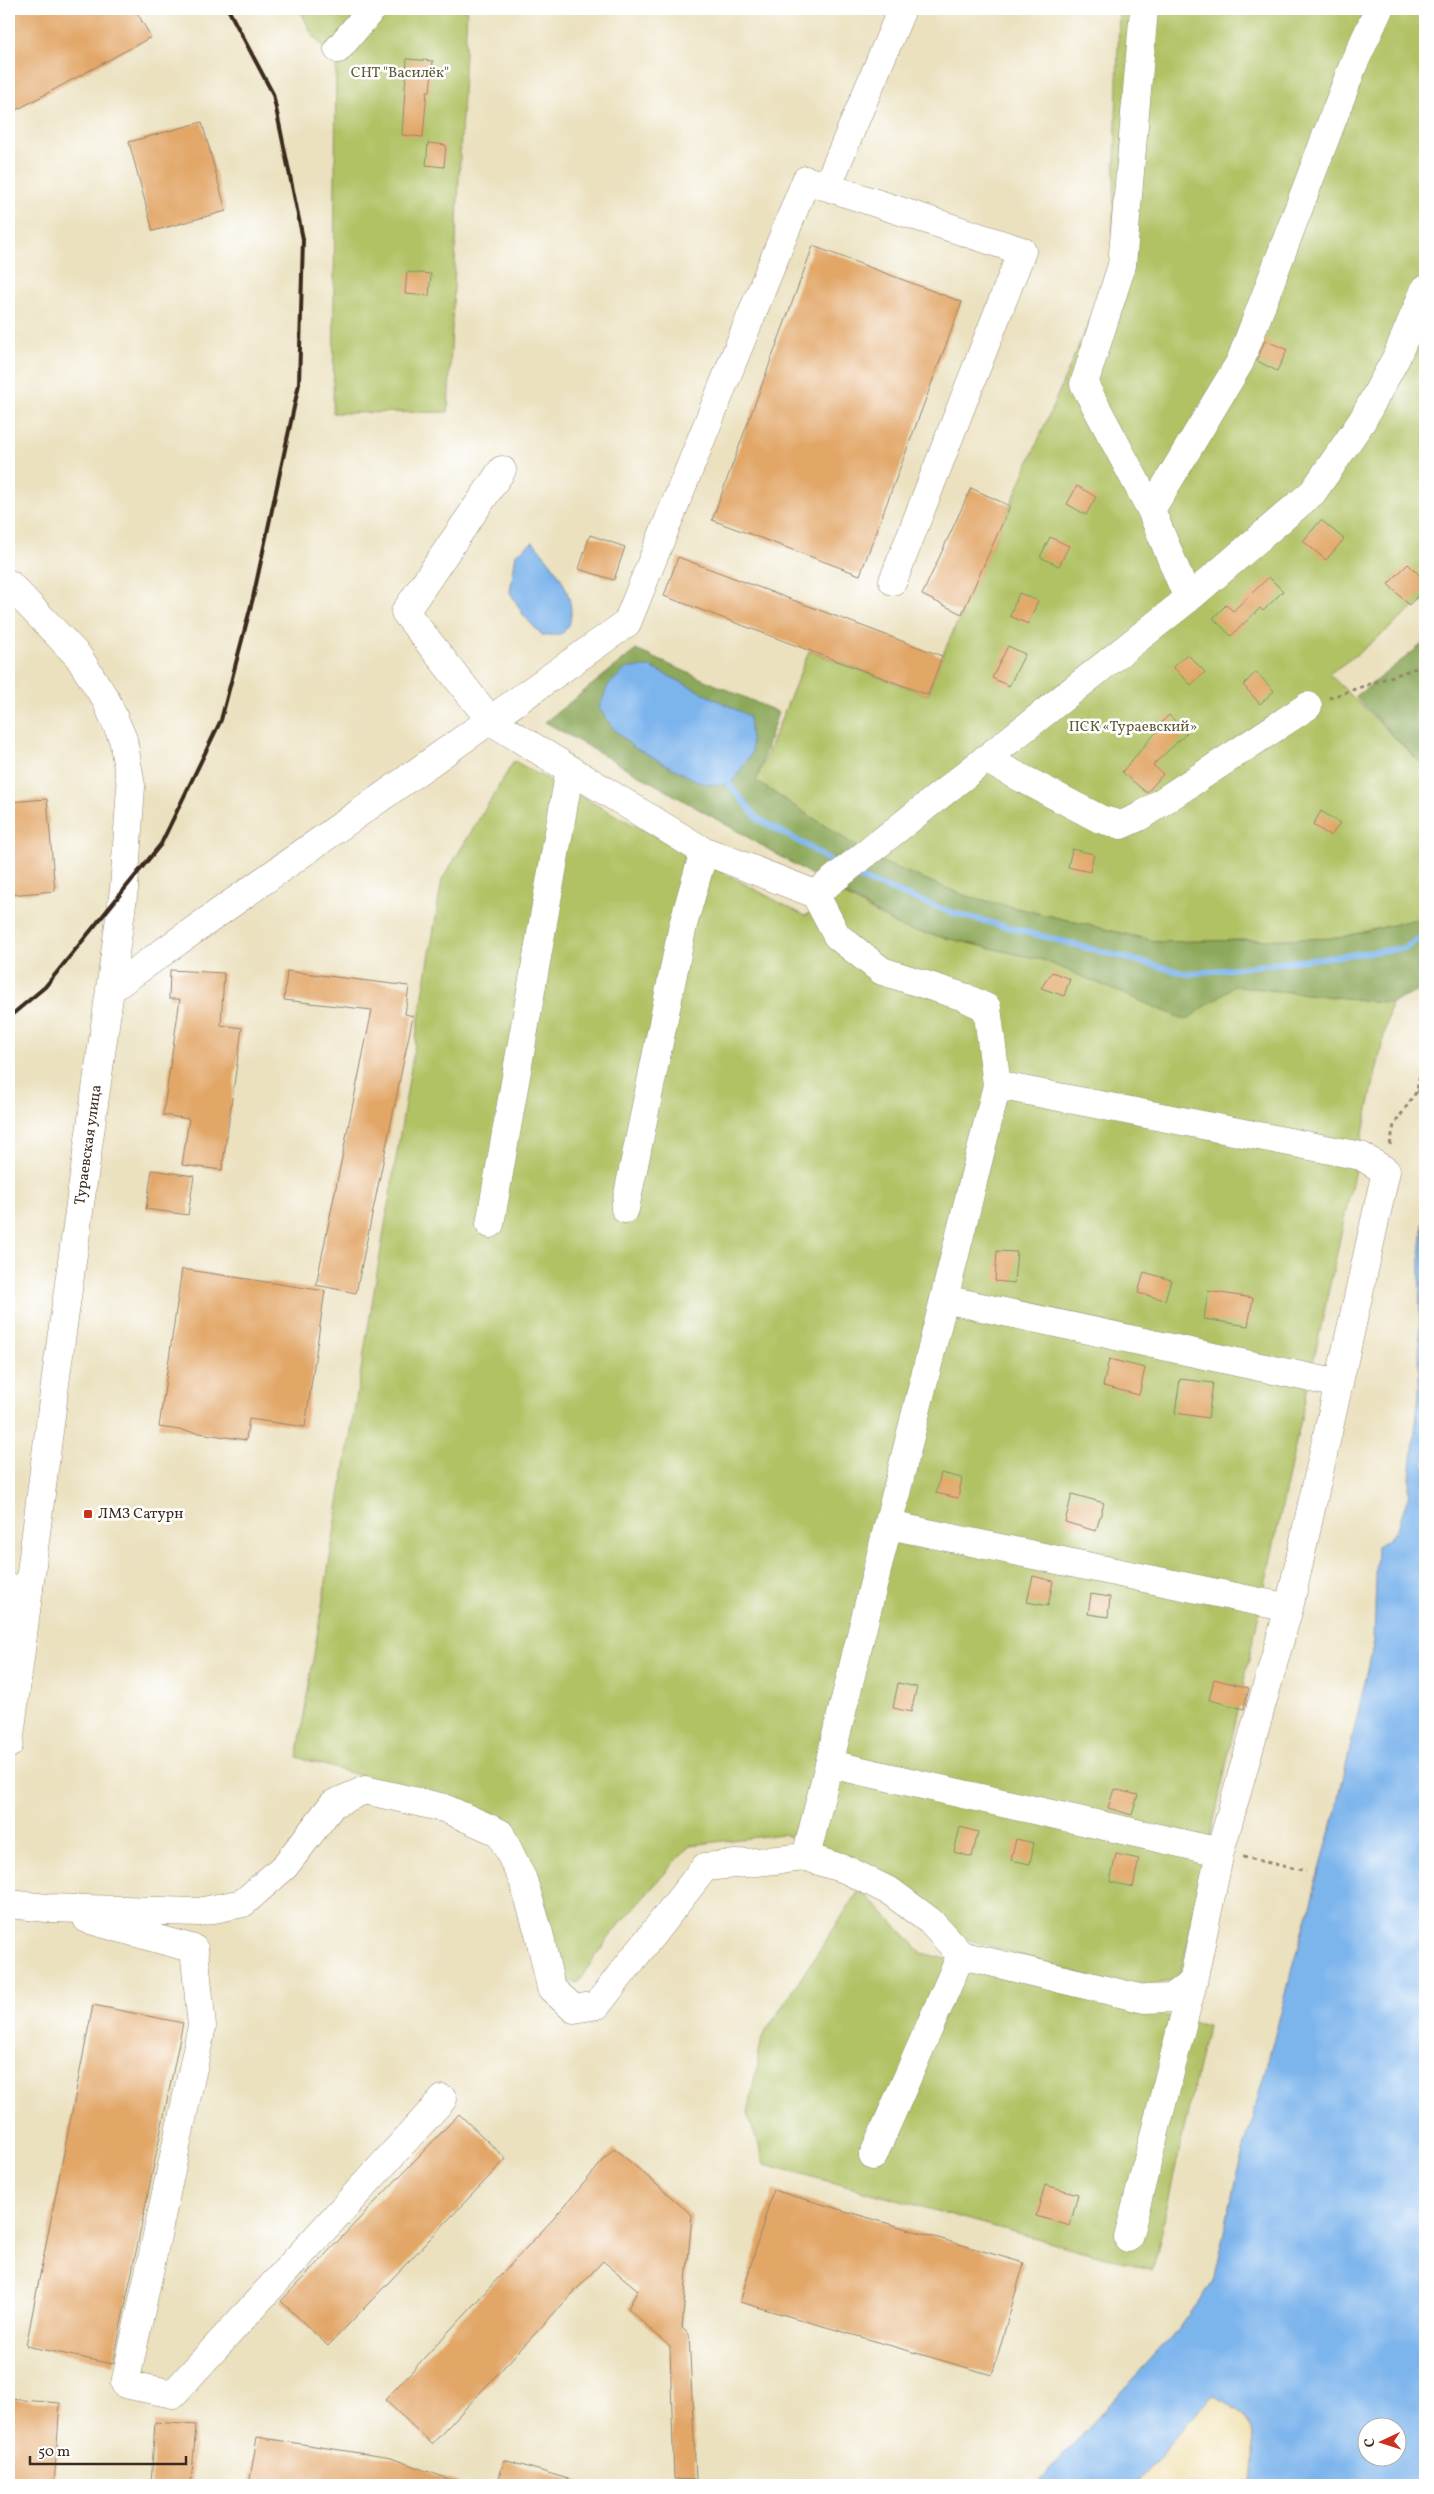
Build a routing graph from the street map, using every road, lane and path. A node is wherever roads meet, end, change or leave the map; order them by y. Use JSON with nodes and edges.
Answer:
{"nodes":[{"id":1,"x":372,"y":9,"type":"edge"},
{"id":2,"x":902,"y":9,"type":"edge"},
{"id":3,"x":1144,"y":9,"type":"edge"},
{"id":4,"x":1379,"y":9,"type":"edge"},
{"id":5,"x":338,"y":49,"type":"dead end"},
{"id":6,"x":827,"y":187,"type":"junction"},
{"id":7,"x":1425,"y":289,"type":"edge"},
{"id":8,"x":502,"y":470,"type":"dead end"},
{"id":9,"x":1151,"y":510,"type":"junction"},
{"id":10,"x":893,"y":580,"type":"dead end"},
{"id":11,"x":9,"y":584,"type":"edge"},
{"id":12,"x":1188,"y":599,"type":"junction"},
{"id":13,"x":1425,"y":665,"type":"edge"},
{"id":14,"x":1308,"y":706,"type":"joint"},
{"id":15,"x":491,"y":721,"type":"junction"},
{"id":16,"x":985,"y":760,"type":"junction"},
{"id":17,"x":570,"y":769,"type":"junction"},
{"id":18,"x":704,"y":851,"type":"junction"},
{"id":19,"x":815,"y":894,"type":"junction"},
{"id":20,"x":111,"y":989,"type":"junction"},
{"id":21,"x":1425,"y":1045,"type":"edge"},
{"id":22,"x":997,"y":1086,"type":"junction"},
{"id":23,"x":1417,"y":1091,"type":"junction"},
{"id":24,"x":1425,"y":1093,"type":"edge"},
{"id":25,"x":1386,"y":1171,"type":"junction"},
{"id":26,"x":625,"y":1210,"type":"dead end"},
{"id":27,"x":490,"y":1224,"type":"dead end"},
{"id":28,"x":944,"y":1298,"type":"junction"},
{"id":29,"x":1339,"y":1384,"type":"junction"},
{"id":30,"x":889,"y":1525,"type":"junction"},
{"id":31,"x":19,"y":1589,"type":"edge"},
{"id":32,"x":1289,"y":1608,"type":"junction"},
{"id":33,"x":9,"y":1744,"type":"edge"},
{"id":34,"x":830,"y":1764,"type":"junction"},
{"id":35,"x":1220,"y":1852,"type":"junction"},
{"id":36,"x":806,"y":1857,"type":"junction"},
{"id":37,"x":1306,"y":1870,"type":"dead end"},
{"id":38,"x":9,"y":1904,"type":"edge"},
{"id":39,"x":47,"y":1908,"type":"junction"},
{"id":40,"x":961,"y":1955,"type":"junction"},
{"id":41,"x":1193,"y":1982,"type":"junction"},
{"id":42,"x":443,"y":2099,"type":"dead end"},
{"id":43,"x":873,"y":2156,"type":"dead end"},
{"id":44,"x":1128,"y":2238,"type":"dead end"}],
"edges":[{"from":1,"to":5,"type":"street"},
{"from":2,"to":6,"type":"street"},
{"from":3,"to":9,"type":"street"},
{"from":4,"to":9,"type":"street"},
{"from":6,"to":10,"type":"street"},
{"from":6,"to":15,"type":"street"},
{"from":7,"to":12,"type":"street"},
{"from":8,"to":15,"type":"street"},
{"from":9,"to":12,"type":"street"},
{"from":11,"to":20,"type":"street","name":"Тураевская улица"},
{"from":12,"to":16,"type":"street"},
{"from":13,"to":14,"type":"path"},
{"from":14,"to":16,"type":"street"},
{"from":15,"to":17,"type":"street"},
{"from":15,"to":20,"type":"street"},
{"from":16,"to":19,"type":"street"},
{"from":17,"to":18,"type":"street"},
{"from":17,"to":27,"type":"street"},
{"from":18,"to":19,"type":"street"},
{"from":18,"to":26,"type":"street"},
{"from":19,"to":22,"type":"street"},
{"from":20,"to":31,"type":"street","name":"Тураевская улица"},
{"from":21,"to":23,"type":"path"},
{"from":22,"to":25,"type":"street"},
{"from":22,"to":28,"type":"street"},
{"from":23,"to":24,"type":"path"},
{"from":23,"to":25,"type":"path"},
{"from":25,"to":29,"type":"street"},
{"from":28,"to":29,"type":"street"},
{"from":28,"to":30,"type":"street"},
{"from":29,"to":32,"type":"street"},
{"from":30,"to":32,"type":"street"},
{"from":30,"to":34,"type":"street"},
{"from":31,"to":33,"type":"street","name":"Тураевская улица"},
{"from":32,"to":35,"type":"street"},
{"from":34,"to":35,"type":"street"},
{"from":34,"to":36,"type":"street"},
{"from":35,"to":37,"type":"path"},
{"from":35,"to":41,"type":"street"},
{"from":36,"to":39,"type":"street"},
{"from":36,"to":40,"type":"street"},
{"from":38,"to":39,"type":"street"},
{"from":39,"to":42,"type":"street"},
{"from":40,"to":41,"type":"street"},
{"from":40,"to":43,"type":"street"},
{"from":41,"to":44,"type":"street"}]}
